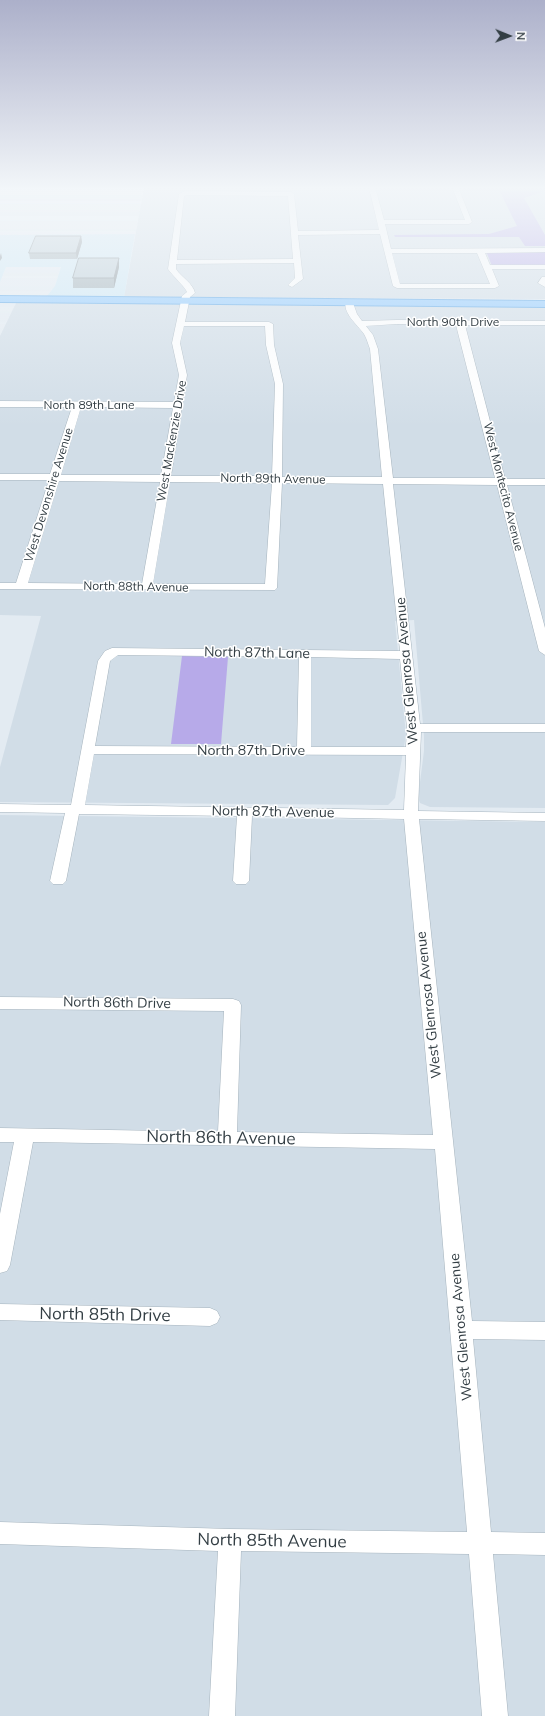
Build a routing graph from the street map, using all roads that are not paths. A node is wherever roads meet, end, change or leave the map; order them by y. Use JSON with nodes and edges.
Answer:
{"nodes":[{"id":1,"x":172,"y":267,"type":"edge"},
{"id":2,"x":298,"y":267,"type":"edge"},
{"id":3,"x":392,"y":267,"type":"edge"},
{"id":4,"x":488,"y":267,"type":"edge"},
{"id":5,"x":545,"y":279,"type":"edge"},
{"id":6,"x":292,"y":285,"type":"dead end"},
{"id":7,"x":545,"y":285,"type":"edge"},
{"id":8,"x":0,"y":299,"type":"edge"},
{"id":9,"x":186,"y":299,"type":"junction"},
{"id":10,"x":349,"y":302,"type":"junction"},
{"id":11,"x":545,"y":304,"type":"edge"},
{"id":12,"x":460,"y":323,"type":"junction"},
{"id":13,"x":545,"y":323,"type":"edge"},
{"id":14,"x":180,"y":324,"type":"junction"},
{"id":15,"x":361,"y":324,"type":"junction"},
{"id":16,"x":0,"y":404,"type":"edge"},
{"id":17,"x":77,"y":405,"type":"junction"},
{"id":18,"x":178,"y":405,"type":"junction"},
{"id":19,"x":0,"y":477,"type":"edge"},
{"id":20,"x":55,"y":478,"type":"junction"},
{"id":21,"x":165,"y":478,"type":"junction"},
{"id":22,"x":277,"y":479,"type":"junction"},
{"id":23,"x":387,"y":481,"type":"junction"},
{"id":24,"x":502,"y":482,"type":"junction"},
{"id":25,"x":545,"y":482,"type":"edge"},
{"id":26,"x":0,"y":586,"type":"edge"},
{"id":27,"x":22,"y":586,"type":"junction"},
{"id":28,"x":146,"y":587,"type":"junction"},
{"id":29,"x":545,"y":651,"type":"edge"},
{"id":30,"x":305,"y":653,"type":"junction"},
{"id":31,"x":406,"y":655,"type":"junction"},
{"id":32,"x":414,"y":728,"type":"junction"},
{"id":33,"x":545,"y":728,"type":"edge"},
{"id":34,"x":88,"y":750,"type":"junction"},
{"id":35,"x":304,"y":751,"type":"junction"},
{"id":36,"x":414,"y":751,"type":"junction"},
{"id":37,"x":0,"y":808,"type":"edge"},
{"id":38,"x":75,"y":809,"type":"junction"},
{"id":39,"x":245,"y":811,"type":"junction"},
{"id":40,"x":411,"y":814,"type":"junction"},
{"id":41,"x":545,"y":817,"type":"edge"},
{"id":42,"x":58,"y":881,"type":"dead end"},
{"id":43,"x":241,"y":881,"type":"dead end"},
{"id":44,"x":0,"y":1003,"type":"edge"},
{"id":45,"x":0,"y":1135,"type":"edge"},
{"id":46,"x":25,"y":1135,"type":"junction"},
{"id":47,"x":227,"y":1138,"type":"junction"},
{"id":48,"x":442,"y":1142,"type":"junction"},
{"id":49,"x":0,"y":1265,"type":"edge"},
{"id":50,"x":0,"y":1312,"type":"edge"},
{"id":51,"x":210,"y":1317,"type":"dead end"},
{"id":52,"x":462,"y":1330,"type":"junction"},
{"id":53,"x":545,"y":1331,"type":"edge"},
{"id":54,"x":0,"y":1533,"type":"edge"},
{"id":55,"x":230,"y":1540,"type":"junction"},
{"id":56,"x":479,"y":1544,"type":"junction"},
{"id":57,"x":545,"y":1544,"type":"edge"},
{"id":58,"x":222,"y":1716,"type":"edge"},
{"id":59,"x":495,"y":1716,"type":"edge"}],
"edges":[{"from":1,"to":9,"type":"street"},
{"from":2,"to":6,"type":"street"},
{"from":3,"to":4,"type":"street"},
{"from":5,"to":7,"type":"street"},
{"from":8,"to":9,"type":"main road"},
{"from":9,"to":10,"type":"main road"},
{"from":9,"to":14,"type":"street","name":"West Mackenzie Drive"},
{"from":10,"to":11,"type":"main road"},
{"from":10,"to":15,"type":"street","name":"West Glenrosa Avenue"},
{"from":12,"to":13,"type":"street","name":"North 90th Drive"},
{"from":12,"to":15,"type":"street","name":"North 90th Drive"},
{"from":12,"to":24,"type":"street","name":"West Montecito Avenue"},
{"from":14,"to":18,"type":"street","name":"West Mackenzie Drive"},
{"from":14,"to":22,"type":"street"},
{"from":15,"to":23,"type":"street","name":"West Glenrosa Avenue"},
{"from":16,"to":17,"type":"street","name":"North 89th Lane"},
{"from":17,"to":18,"type":"street","name":"North 89th Lane"},
{"from":17,"to":20,"type":"street","name":"West Devonshire Avenue"},
{"from":18,"to":21,"type":"street","name":"West Mackenzie Drive"},
{"from":19,"to":20,"type":"street","name":"North 89th Avenue"},
{"from":20,"to":21,"type":"street","name":"North 89th Avenue"},
{"from":20,"to":27,"type":"street","name":"West Devonshire Avenue"},
{"from":21,"to":22,"type":"street","name":"North 89th Avenue"},
{"from":21,"to":28,"type":"street","name":"West Mackenzie Drive"},
{"from":22,"to":23,"type":"street","name":"North 89th Avenue"},
{"from":22,"to":28,"type":"street","name":"North 88th Avenue"},
{"from":23,"to":24,"type":"street","name":"North 89th Avenue"},
{"from":23,"to":31,"type":"street","name":"West Glenrosa Avenue"},
{"from":24,"to":25,"type":"street","name":"North 89th Avenue"},
{"from":24,"to":29,"type":"street","name":"West Montecito Avenue"},
{"from":26,"to":27,"type":"street","name":"North 88th Avenue"},
{"from":27,"to":28,"type":"street","name":"North 88th Avenue"},
{"from":30,"to":31,"type":"street","name":"North 87th Lane"},
{"from":30,"to":34,"type":"street","name":"North 87th Lane"},
{"from":30,"to":35,"type":"street"},
{"from":31,"to":32,"type":"street","name":"West Glenrosa Avenue"},
{"from":32,"to":33,"type":"street"},
{"from":32,"to":36,"type":"street","name":"West Glenrosa Avenue"},
{"from":34,"to":35,"type":"street","name":"North 87th Drive"},
{"from":34,"to":38,"type":"street"},
{"from":35,"to":36,"type":"street","name":"North 87th Drive"},
{"from":36,"to":40,"type":"street","name":"West Glenrosa Avenue"},
{"from":37,"to":38,"type":"street","name":"North 87th Avenue"},
{"from":38,"to":39,"type":"street","name":"North 87th Avenue"},
{"from":38,"to":42,"type":"street"},
{"from":39,"to":40,"type":"street","name":"North 87th Avenue"},
{"from":39,"to":43,"type":"street"},
{"from":40,"to":41,"type":"street","name":"North 87th Avenue"},
{"from":40,"to":48,"type":"street","name":"West Glenrosa Avenue"},
{"from":44,"to":47,"type":"street","name":"North 86th Drive"},
{"from":45,"to":46,"type":"street","name":"North 86th Avenue"},
{"from":46,"to":47,"type":"street","name":"North 86th Avenue"},
{"from":46,"to":49,"type":"street"},
{"from":47,"to":48,"type":"street","name":"North 86th Avenue"},
{"from":48,"to":52,"type":"street","name":"West Glenrosa Avenue"},
{"from":50,"to":51,"type":"street","name":"North 85th Drive"},
{"from":52,"to":53,"type":"street"},
{"from":52,"to":56,"type":"street","name":"West Glenrosa Avenue"},
{"from":54,"to":55,"type":"street","name":"North 85th Avenue"},
{"from":55,"to":56,"type":"street","name":"North 85th Avenue"},
{"from":55,"to":58,"type":"street"},
{"from":56,"to":57,"type":"street","name":"North 85th Avenue"},
{"from":56,"to":59,"type":"street","name":"West Glenrosa Avenue"}]}
